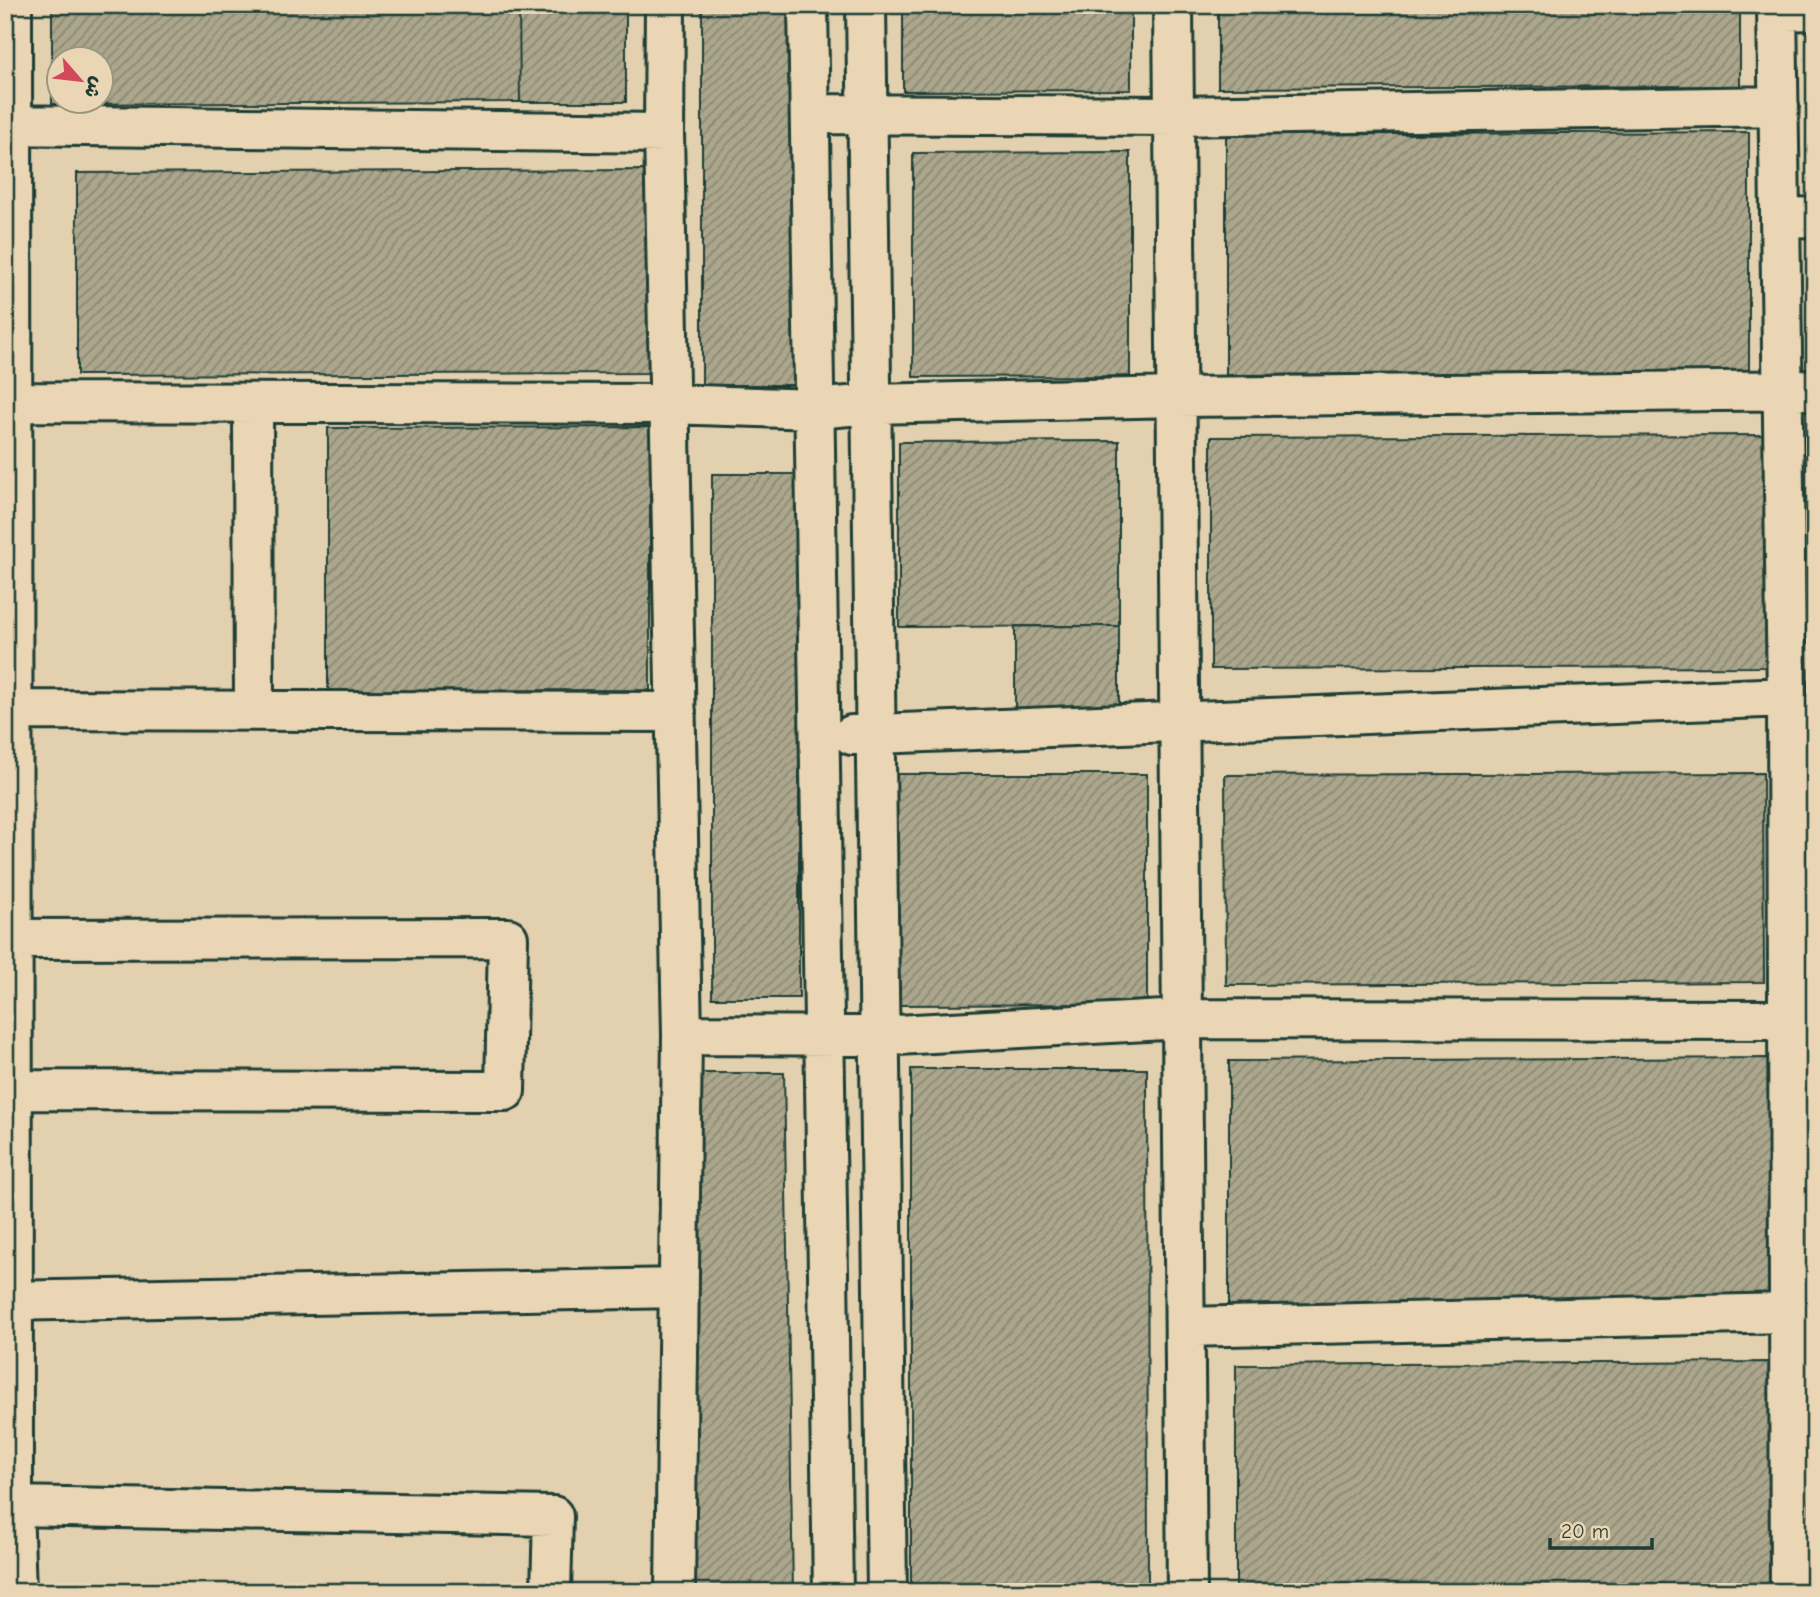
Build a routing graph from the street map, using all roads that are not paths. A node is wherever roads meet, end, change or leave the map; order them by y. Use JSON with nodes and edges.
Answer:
{"nodes":[{"id":1,"x":12,"y":5,"type":"edge"},
{"id":2,"x":665,"y":5,"type":"edge"},
{"id":3,"x":808,"y":5,"type":"edge"},
{"id":4,"x":866,"y":5,"type":"edge"},
{"id":5,"x":1173,"y":5,"type":"edge"},
{"id":6,"x":1777,"y":8,"type":"edge"},
{"id":7,"x":1815,"y":10,"type":"edge"},
{"id":8,"x":1779,"y":106,"type":"junction"},
{"id":9,"x":810,"y":114,"type":"junction"},
{"id":10,"x":867,"y":115,"type":"junction"},
{"id":11,"x":1175,"y":116,"type":"junction"},
{"id":12,"x":9,"y":125,"type":"edge"},
{"id":13,"x":664,"y":133,"type":"junction"},
{"id":14,"x":1797,"y":217,"type":"edge"},
{"id":15,"x":1799,"y":389,"type":"edge"},
{"id":16,"x":1178,"y":397,"type":"junction"},
{"id":17,"x":13,"y":402,"type":"junction"},
{"id":18,"x":253,"y":403,"type":"junction"},
{"id":19,"x":669,"y":404,"type":"junction"},
{"id":20,"x":872,"y":404,"type":"junction"},
{"id":21,"x":815,"y":409,"type":"junction"},
{"id":22,"x":1796,"y":679,"type":"edge"},
{"id":23,"x":9,"y":710,"type":"edge"},
{"id":24,"x":254,"y":710,"type":"junction"},
{"id":25,"x":676,"y":712,"type":"junction"},
{"id":26,"x":1181,"y":723,"type":"junction"},
{"id":27,"x":820,"y":735,"type":"junction"},
{"id":28,"x":876,"y":736,"type":"junction"},
{"id":29,"x":9,"y":939,"type":"edge"},
{"id":30,"x":1801,"y":965,"type":"edge"},
{"id":31,"x":1182,"y":1019,"type":"junction"},
{"id":32,"x":1788,"y":1020,"type":"junction"},
{"id":33,"x":682,"y":1035,"type":"junction"},
{"id":34,"x":824,"y":1035,"type":"junction"},
{"id":35,"x":880,"y":1036,"type":"junction"},
{"id":36,"x":9,"y":1090,"type":"edge"},
{"id":37,"x":1801,"y":1145,"type":"edge"},
{"id":38,"x":679,"y":1288,"type":"junction"},
{"id":39,"x":9,"y":1301,"type":"edge"},
{"id":40,"x":1789,"y":1313,"type":"junction"},
{"id":41,"x":1185,"y":1326,"type":"junction"},
{"id":42,"x":1802,"y":1440,"type":"edge"},
{"id":43,"x":13,"y":1506,"type":"junction"},
{"id":44,"x":16,"y":1592,"type":"edge"},
{"id":45,"x":551,"y":1592,"type":"edge"},
{"id":46,"x":674,"y":1592,"type":"edge"},
{"id":47,"x":833,"y":1592,"type":"edge"},
{"id":48,"x":887,"y":1592,"type":"edge"},
{"id":49,"x":1187,"y":1592,"type":"edge"},
{"id":50,"x":1790,"y":1592,"type":"edge"}],
"edges":[{"from":1,"to":12,"type":"street"},
{"from":2,"to":13,"type":"street"},
{"from":3,"to":9,"type":"street"},
{"from":4,"to":10,"type":"street"},
{"from":5,"to":11,"type":"street"},
{"from":6,"to":7,"type":"street"},
{"from":6,"to":8,"type":"street"},
{"from":8,"to":11,"type":"street"},
{"from":8,"to":14,"type":"street"},
{"from":9,"to":10,"type":"street"},
{"from":9,"to":21,"type":"street"},
{"from":10,"to":11,"type":"street"},
{"from":10,"to":20,"type":"street"},
{"from":11,"to":16,"type":"street"},
{"from":12,"to":13,"type":"street"},
{"from":12,"to":17,"type":"street"},
{"from":13,"to":19,"type":"street"},
{"from":14,"to":15,"type":"street"},
{"from":15,"to":16,"type":"street"},
{"from":15,"to":22,"type":"street"},
{"from":16,"to":20,"type":"street"},
{"from":16,"to":26,"type":"street"},
{"from":17,"to":18,"type":"street"},
{"from":17,"to":23,"type":"street"},
{"from":18,"to":19,"type":"street"},
{"from":18,"to":24,"type":"street"},
{"from":19,"to":21,"type":"street"},
{"from":19,"to":25,"type":"street"},
{"from":20,"to":21,"type":"street"},
{"from":20,"to":28,"type":"street"},
{"from":21,"to":27,"type":"street"},
{"from":22,"to":26,"type":"street"},
{"from":22,"to":30,"type":"street"},
{"from":23,"to":24,"type":"street"},
{"from":23,"to":29,"type":"street"},
{"from":24,"to":25,"type":"street"},
{"from":25,"to":33,"type":"street"},
{"from":26,"to":28,"type":"street"},
{"from":26,"to":31,"type":"street"},
{"from":27,"to":28,"type":"street"},
{"from":27,"to":34,"type":"street"},
{"from":28,"to":35,"type":"street"},
{"from":29,"to":36,"type":"street"},
{"from":29,"to":36,"type":"street"},
{"from":30,"to":32,"type":"street"},
{"from":31,"to":32,"type":"street"},
{"from":31,"to":35,"type":"street"},
{"from":31,"to":41,"type":"street"},
{"from":32,"to":37,"type":"street"},
{"from":33,"to":34,"type":"street"},
{"from":33,"to":38,"type":"street"},
{"from":34,"to":35,"type":"street"},
{"from":34,"to":47,"type":"street"},
{"from":35,"to":48,"type":"street"},
{"from":36,"to":39,"type":"street"},
{"from":37,"to":40,"type":"street"},
{"from":38,"to":39,"type":"street"},
{"from":38,"to":46,"type":"street"},
{"from":39,"to":43,"type":"street"},
{"from":40,"to":41,"type":"street"},
{"from":40,"to":42,"type":"street"},
{"from":41,"to":49,"type":"street"},
{"from":42,"to":50,"type":"street"},
{"from":43,"to":44,"type":"street"},
{"from":43,"to":45,"type":"street"}]}
